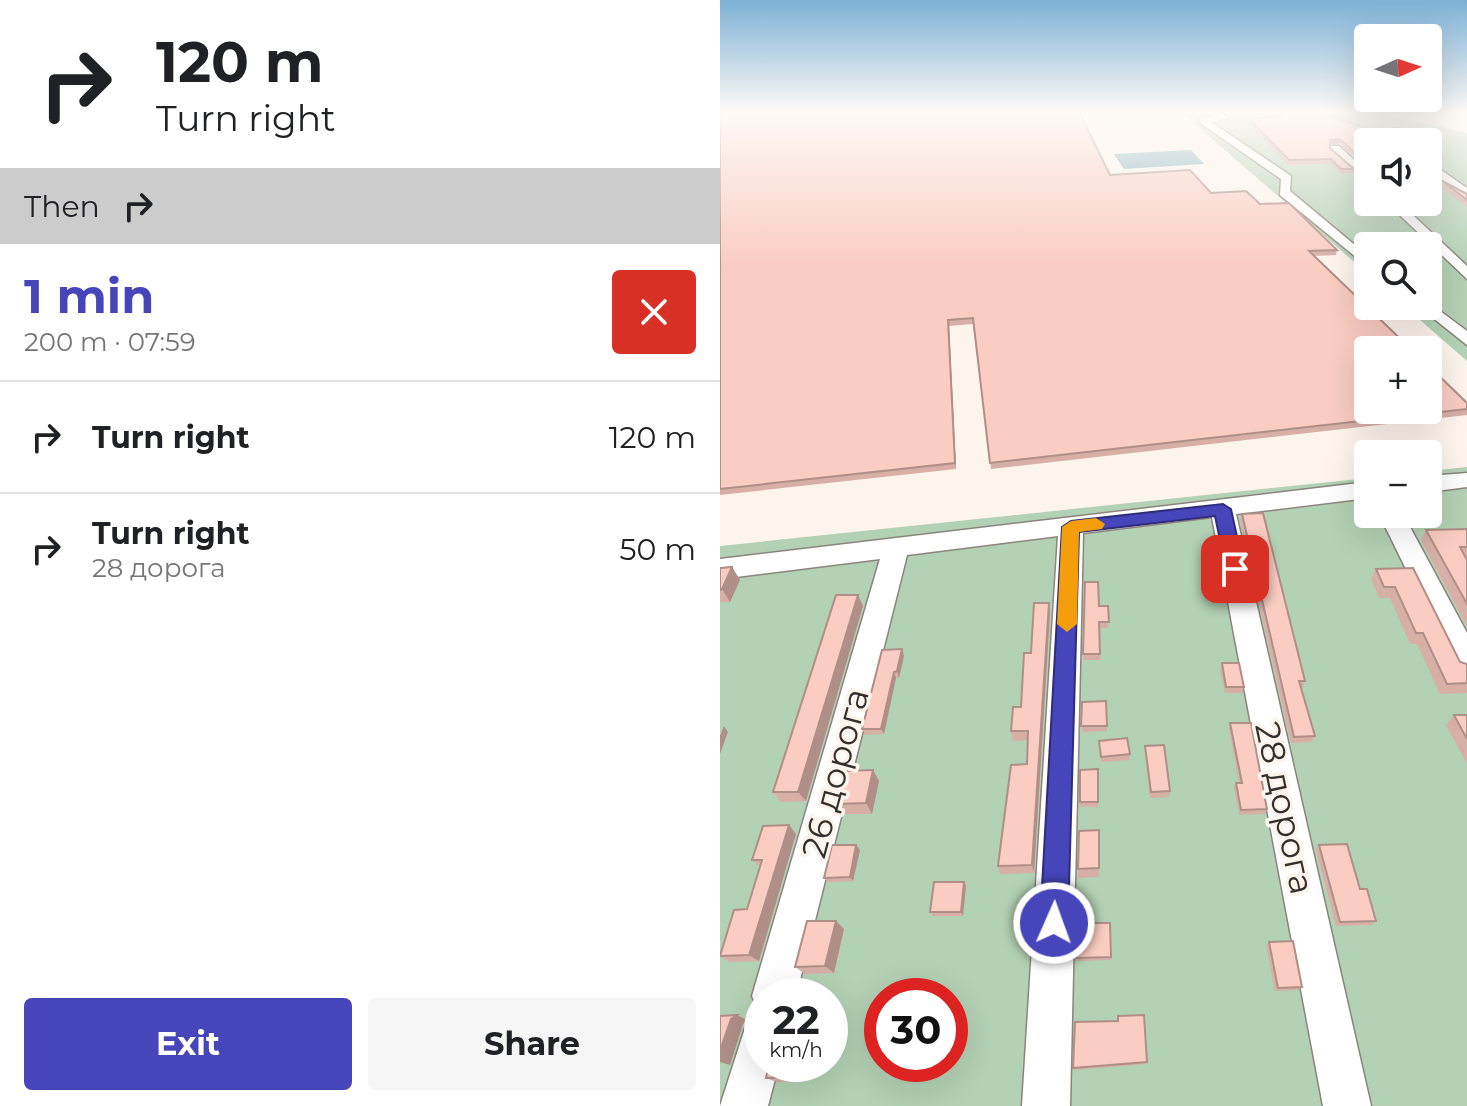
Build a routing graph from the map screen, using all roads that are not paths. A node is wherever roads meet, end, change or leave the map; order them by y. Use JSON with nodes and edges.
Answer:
{"nodes":[{"id":1,"x":1266,"y":164,"type":"edge"},
{"id":2,"x":1442,"y":175,"type":"edge"},
{"id":3,"x":1467,"y":194,"type":"edge"},
{"id":4,"x":1407,"y":216,"type":"edge"},
{"id":5,"x":1354,"y":251,"type":"edge"},
{"id":6,"x":1467,"y":274,"type":"edge"},
{"id":7,"x":1442,"y":319,"type":"edge"},
{"id":8,"x":1467,"y":340,"type":"edge"},
{"id":9,"x":1467,"y":480,"type":"edge"},
{"id":10,"x":1442,"y":483,"type":"edge"},
{"id":11,"x":1354,"y":492,"type":"edge"},
{"id":12,"x":1223,"y":509,"type":"junction"},
{"id":13,"x":1071,"y":527,"type":"junction"},
{"id":14,"x":1398,"y":528,"type":"edge"},
{"id":15,"x":896,"y":549,"type":"junction"},
{"id":16,"x":720,"y":569,"type":"edge"},
{"id":17,"x":1467,"y":662,"type":"edge"},
{"id":18,"x":779,"y":978,"type":"edge"},
{"id":19,"x":751,"y":1082,"type":"edge"},
{"id":20,"x":744,"y":1106,"type":"edge"},
{"id":21,"x":1046,"y":1106,"type":"edge"},
{"id":22,"x":1347,"y":1106,"type":"edge"}],
"edges":[{"from":1,"to":5,"type":"street"},
{"from":2,"to":3,"type":"street"},
{"from":4,"to":6,"type":"street"},
{"from":7,"to":8,"type":"street"},
{"from":9,"to":10,"type":"street"},
{"from":11,"to":12,"type":"street"},
{"from":12,"to":13,"type":"street"},
{"from":12,"to":22,"type":"street","name":"28 дорога"},
{"from":13,"to":15,"type":"street"},
{"from":13,"to":21,"type":"street"},
{"from":14,"to":17,"type":"street"},
{"from":15,"to":16,"type":"street"},
{"from":15,"to":18,"type":"street","name":"26 дорога"},
{"from":19,"to":20,"type":"street"}]}
